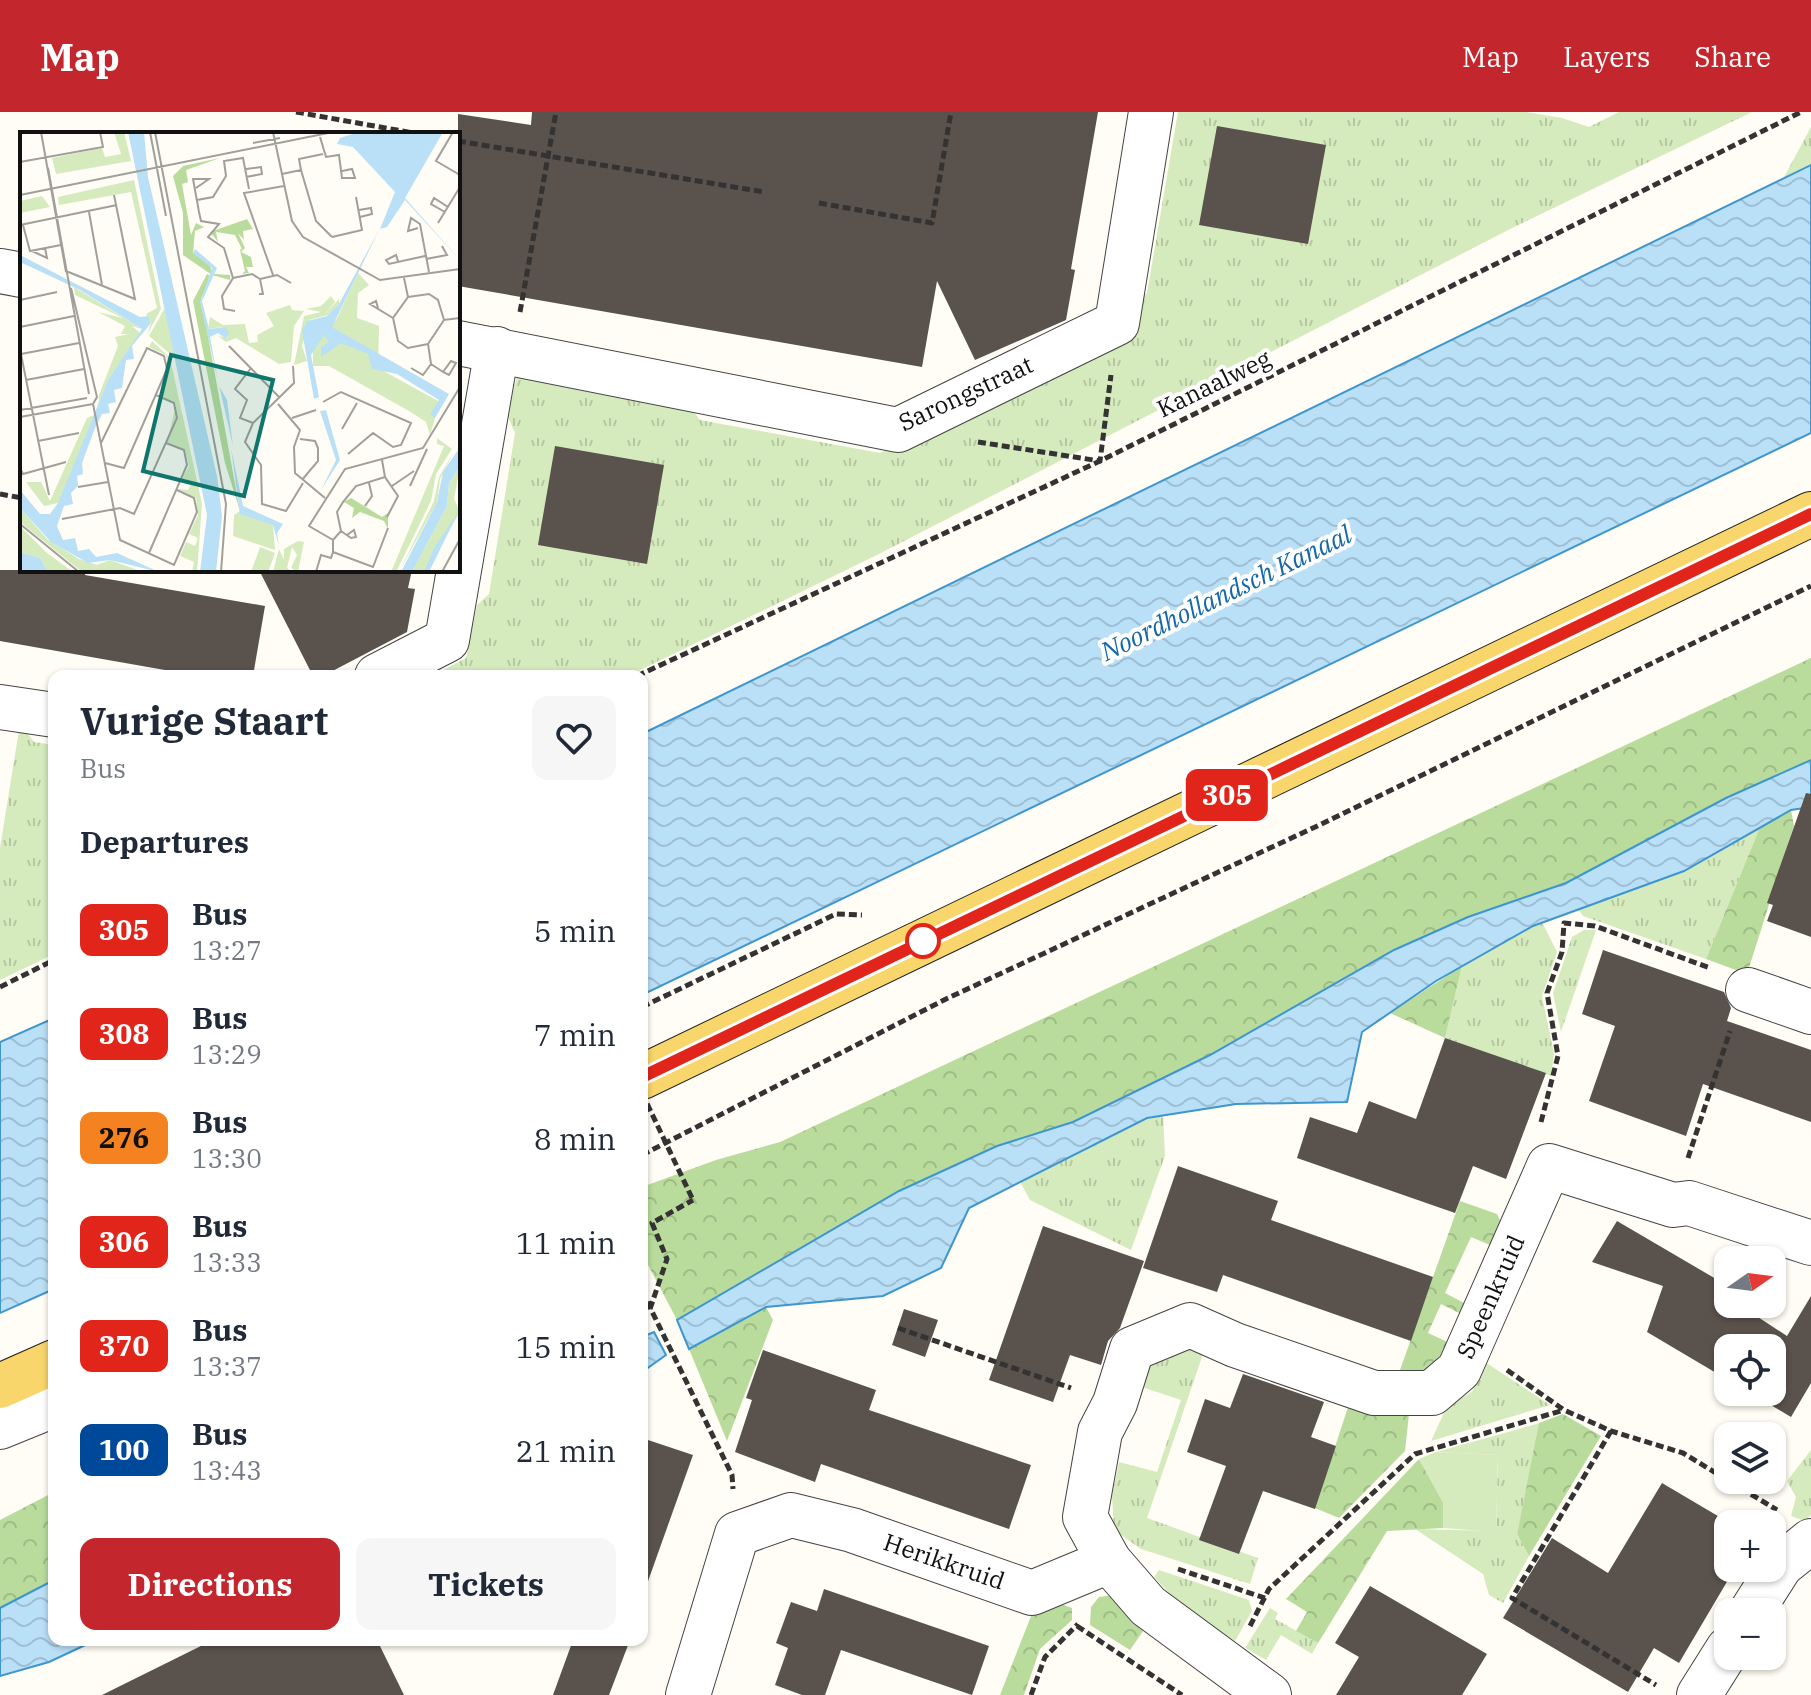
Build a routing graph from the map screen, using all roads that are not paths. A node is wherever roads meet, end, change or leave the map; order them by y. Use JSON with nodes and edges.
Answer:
{"nodes":[{"id":1,"x":1151,"y":112,"type":"edge"},
{"id":2,"x":0,"y":271,"type":"edge"},
{"id":3,"x":20,"y":275,"type":"edge"},
{"id":4,"x":489,"y":348,"type":"edge"},
{"id":5,"x":1811,"y":514,"type":"edge"},
{"id":6,"x":460,"y":550,"type":"edge"},
{"id":7,"x":457,"y":572,"type":"edge"},
{"id":8,"x":389,"y":670,"type":"edge"},
{"id":9,"x":0,"y":707,"type":"edge"},
{"id":10,"x":48,"y":714,"type":"edge"},
{"id":11,"x":1748,"y":990,"type":"road end"},
{"id":12,"x":1811,"y":1012,"type":"edge"},
{"id":13,"x":648,"y":1074,"type":"edge"},
{"id":14,"x":1811,"y":1243,"type":"edge"},
{"id":15,"x":48,"y":1365,"type":"edge"},
{"id":16,"x":0,"y":1386,"type":"edge"},
{"id":17,"x":48,"y":1407,"type":"edge"},
{"id":18,"x":0,"y":1427,"type":"edge"},
{"id":19,"x":1800,"y":1530,"type":"edge"},
{"id":20,"x":1109,"y":1561,"type":"junction"},
{"id":21,"x":1760,"y":1598,"type":"edge"},
{"id":22,"x":1714,"y":1661,"type":"edge"},
{"id":23,"x":1680,"y":1691,"type":"edge"},
{"id":24,"x":688,"y":1695,"type":"edge"},
{"id":25,"x":1269,"y":1695,"type":"edge"}],
"edges":[{"from":1,"to":4,"type":"street","name":"Sarongstraat"},
{"from":2,"to":3,"type":"street"},
{"from":4,"to":6,"type":"street"},
{"from":5,"to":13,"type":"main road"},
{"from":7,"to":8,"type":"street"},
{"from":9,"to":10,"type":"street"},
{"from":11,"to":12,"type":"street"},
{"from":14,"to":20,"type":"street","name":"Speenkruid"},
{"from":15,"to":16,"type":"main road"},
{"from":17,"to":18,"type":"street"},
{"from":19,"to":21,"type":"street"},
{"from":20,"to":24,"type":"street","name":"Herikkruid"},
{"from":20,"to":25,"type":"street"},
{"from":22,"to":23,"type":"street"}]}
